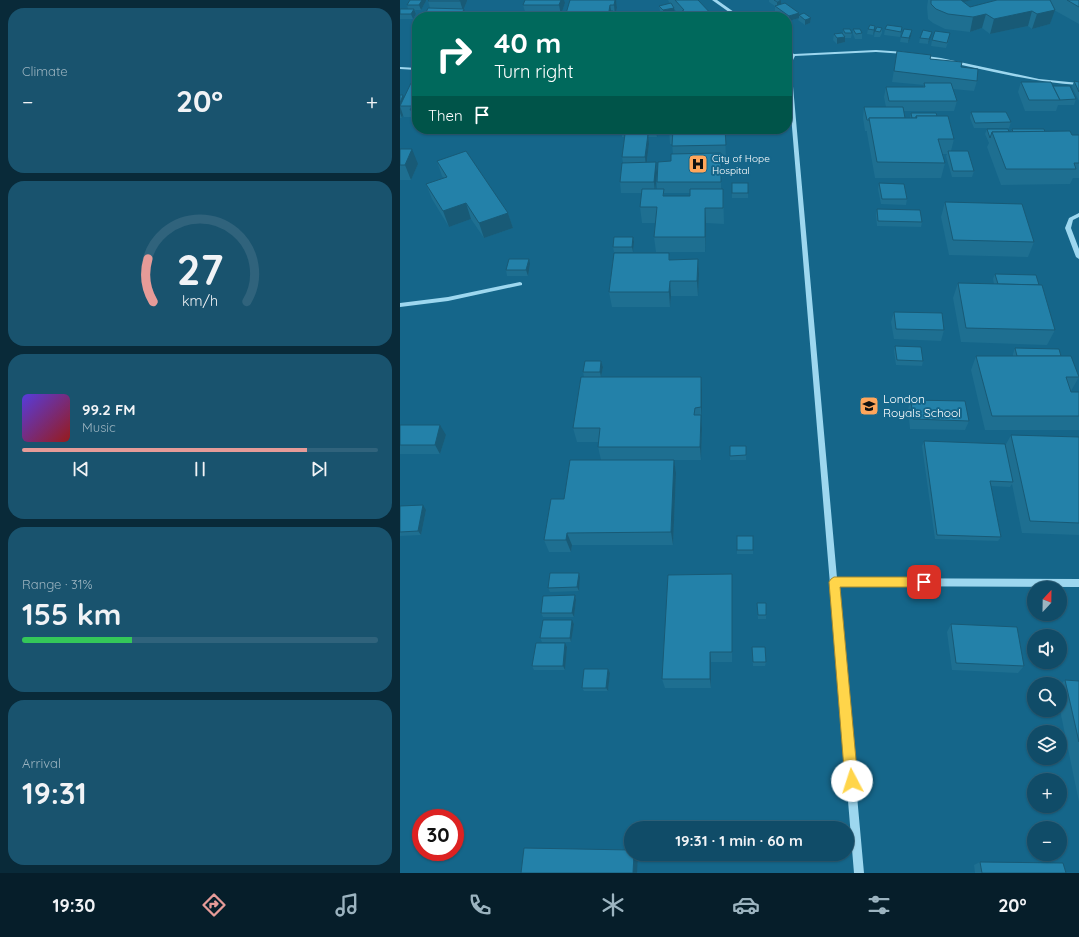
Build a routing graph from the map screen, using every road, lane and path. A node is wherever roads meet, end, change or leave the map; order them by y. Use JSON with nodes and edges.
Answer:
{"nodes":[{"id":1,"x":714,"y":0,"type":"edge"},
{"id":2,"x":732,"y":12,"type":"edge"},
{"id":3,"x":792,"y":53,"type":"edge"},
{"id":4,"x":400,"y":68,"type":"edge"},
{"id":5,"x":412,"y":69,"type":"edge"},
{"id":6,"x":1079,"y":84,"type":"edge"},
{"id":7,"x":792,"y":109,"type":"edge"},
{"id":8,"x":1079,"y":215,"type":"edge"},
{"id":9,"x":1079,"y":257,"type":"edge"},
{"id":10,"x":520,"y":284,"type":"dead end"},
{"id":11,"x":400,"y":305,"type":"edge"},
{"id":12,"x":834,"y":582,"type":"junction"},
{"id":13,"x":1079,"y":583,"type":"edge"},
{"id":14,"x":859,"y":873,"type":"edge"}],
"edges":[{"from":1,"to":2,"type":"street"},
{"from":3,"to":6,"type":"street"},
{"from":4,"to":5,"type":"street"},
{"from":7,"to":12,"type":"street"},
{"from":8,"to":9,"type":"street"},
{"from":10,"to":11,"type":"street"},
{"from":12,"to":13,"type":"street"},
{"from":12,"to":14,"type":"street"}]}
